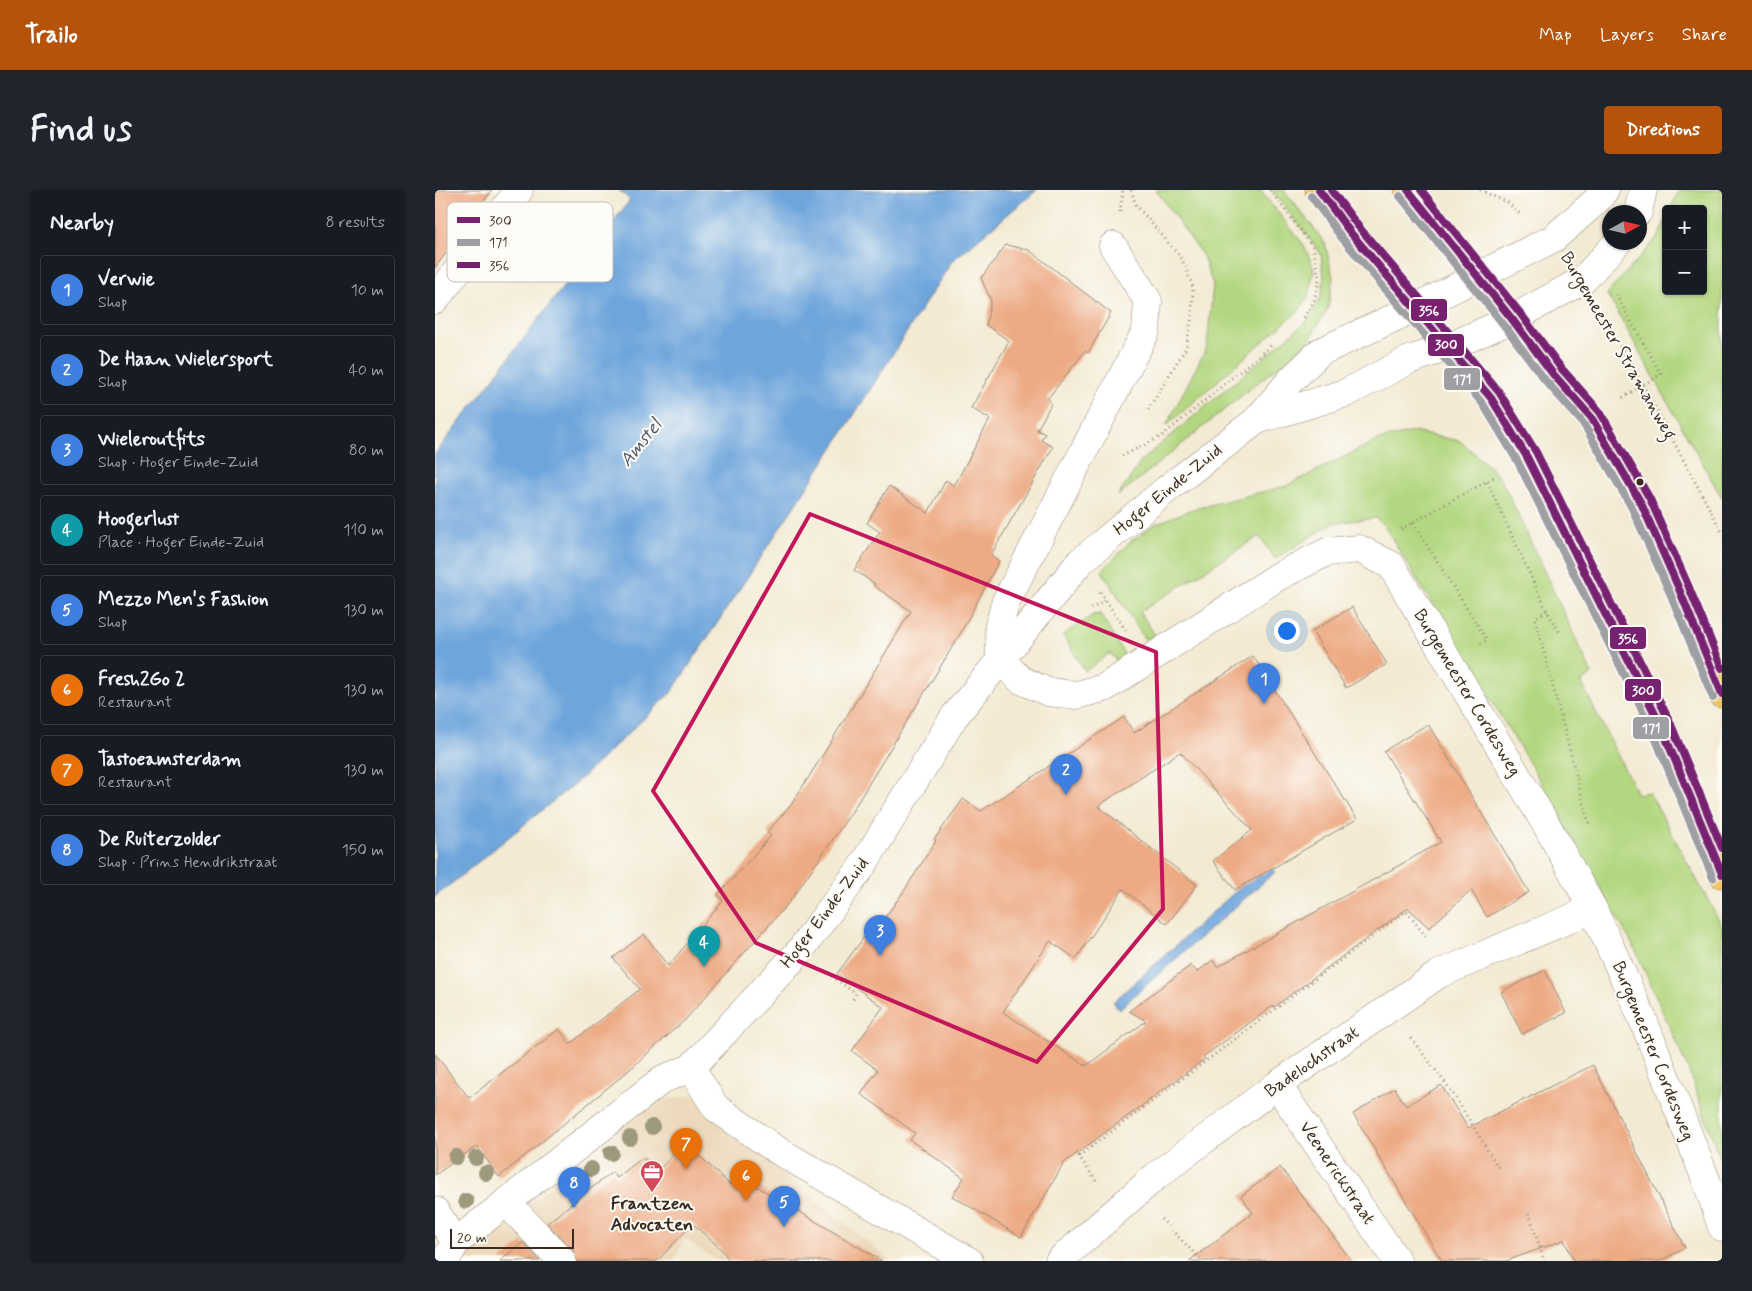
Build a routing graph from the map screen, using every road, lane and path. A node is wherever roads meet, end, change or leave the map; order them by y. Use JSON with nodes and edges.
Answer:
{"nodes":[{"id":1,"x":519,"y":190,"type":"edge"},
{"id":2,"x":1270,"y":190,"type":"edge"},
{"id":3,"x":1319,"y":190,"type":"edge"},
{"id":4,"x":1408,"y":190,"type":"edge"},
{"id":5,"x":1481,"y":190,"type":"edge"},
{"id":6,"x":1605,"y":190,"type":"edge"},
{"id":7,"x":1643,"y":190,"type":"edge"},
{"id":8,"x":510,"y":202,"type":"edge"},
{"id":9,"x":1640,"y":205,"type":"edge"},
{"id":10,"x":1554,"y":238,"type":"junction"},
{"id":11,"x":1113,"y":246,"type":"dead end"},
{"id":12,"x":1611,"y":250,"type":"edge"},
{"id":13,"x":1478,"y":277,"type":"junction"},
{"id":14,"x":1583,"y":280,"type":"junction"},
{"id":15,"x":449,"y":282,"type":"edge"},
{"id":16,"x":1615,"y":293,"type":"dead end"},
{"id":17,"x":435,"y":300,"type":"edge"},
{"id":18,"x":1423,"y":303,"type":"junction"},
{"id":19,"x":1512,"y":319,"type":"junction"},
{"id":20,"x":1297,"y":324,"type":"dead end"},
{"id":21,"x":1275,"y":343,"type":"dead end"},
{"id":22,"x":1449,"y":347,"type":"junction"},
{"id":23,"x":1643,"y":385,"type":"junction"},
{"id":24,"x":1591,"y":417,"type":"junction"},
{"id":25,"x":1257,"y":420,"type":"junction"},
{"id":26,"x":1527,"y":457,"type":"junction"},
{"id":27,"x":1115,"y":460,"type":"dead end"},
{"id":28,"x":1487,"y":482,"type":"junction"},
{"id":29,"x":1406,"y":526,"type":"dead end"},
{"id":30,"x":1722,"y":532,"type":"edge"},
{"id":31,"x":1080,"y":562,"type":"junction"},
{"id":32,"x":1547,"y":611,"type":"junction"},
{"id":33,"x":1560,"y":632,"type":"dead end"},
{"id":34,"x":1000,"y":660,"type":"junction"},
{"id":35,"x":1147,"y":662,"type":"junction"},
{"id":36,"x":1722,"y":694,"type":"edge"},
{"id":37,"x":1590,"y":828,"type":"dead end"},
{"id":38,"x":1722,"y":874,"type":"edge"},
{"id":39,"x":1593,"y":908,"type":"junction"},
{"id":40,"x":799,"y":952,"type":"junction"},
{"id":41,"x":1452,"y":969,"type":"junction"},
{"id":42,"x":853,"y":1002,"type":"dead end"},
{"id":43,"x":1389,"y":1008,"type":"junction"},
{"id":44,"x":691,"y":1068,"type":"junction"},
{"id":45,"x":1277,"y":1085,"type":"junction"},
{"id":46,"x":1499,"y":1170,"type":"dead end"},
{"id":47,"x":506,"y":1202,"type":"junction"},
{"id":48,"x":1126,"y":1202,"type":"junction"},
{"id":49,"x":435,"y":1211,"type":"edge"},
{"id":50,"x":1529,"y":1213,"type":"dead end"},
{"id":51,"x":1722,"y":1227,"type":"edge"},
{"id":52,"x":450,"y":1252,"type":"edge"},
{"id":53,"x":562,"y":1261,"type":"edge"},
{"id":54,"x":969,"y":1261,"type":"edge"},
{"id":55,"x":1059,"y":1261,"type":"edge"},
{"id":56,"x":1202,"y":1261,"type":"edge"},
{"id":57,"x":1397,"y":1261,"type":"edge"},
{"id":58,"x":1544,"y":1261,"type":"edge"}],
"edges":[{"from":1,"to":8,"type":"street"},
{"from":2,"to":20,"type":"path"},
{"from":3,"to":18,"type":"main road"},
{"from":4,"to":13,"type":"main road"},
{"from":5,"to":10,"type":"path","name":"Burgemeester Stramanweg"},
{"from":6,"to":10,"type":"street","name":"Hoger Einde-Zuid"},
{"from":7,"to":9,"type":"street"},
{"from":10,"to":13,"type":"street","name":"Hoger Einde-Zuid"},
{"from":11,"to":34,"type":"street"},
{"from":12,"to":14,"type":"street","name":"Hoger Einde-Zuid"},
{"from":13,"to":18,"type":"street","name":"Hoger Einde-Zuid"},
{"from":13,"to":19,"type":"main road"},
{"from":14,"to":19,"type":"street","name":"Hoger Einde-Zuid"},
{"from":14,"to":23,"type":"path","name":"Burgemeester Stramanweg"},
{"from":15,"to":17,"type":"street"},
{"from":16,"to":23,"type":"path"},
{"from":18,"to":22,"type":"main road"},
{"from":18,"to":25,"type":"street","name":"Hoger Einde-Zuid"},
{"from":19,"to":22,"type":"street","name":"Hoger Einde-Zuid"},
{"from":19,"to":24,"type":"main road"},
{"from":21,"to":27,"type":"path"},
{"from":22,"to":25,"type":"street","name":"Hoger Einde-Zuid"},
{"from":22,"to":26,"type":"main road"},
{"from":23,"to":24,"type":"path"},
{"from":23,"to":30,"type":"path","name":"Burgemeester Stramanweg"},
{"from":24,"to":36,"type":"main road"},
{"from":25,"to":31,"type":"street","name":"Hoger Einde-Zuid"},
{"from":26,"to":28,"type":"path"},
{"from":26,"to":38,"type":"main road"},
{"from":28,"to":29,"type":"path"},
{"from":28,"to":32,"type":"path"},
{"from":31,"to":34,"type":"street","name":"Hoger Einde-Zuid"},
{"from":31,"to":35,"type":"path"},
{"from":32,"to":33,"type":"path"},
{"from":32,"to":37,"type":"path"},
{"from":34,"to":35,"type":"street","name":"Burgemeester Cordesweg"},
{"from":34,"to":40,"type":"street","name":"Hoger Einde-Zuid"},
{"from":35,"to":39,"type":"street","name":"Burgemeester Cordesweg"},
{"from":39,"to":41,"type":"street","name":"Badelochstraat"},
{"from":39,"to":51,"type":"street","name":"Burgemeester Cordesweg"},
{"from":40,"to":42,"type":"path"},
{"from":40,"to":44,"type":"street","name":"Hoger Einde-Zuid"},
{"from":41,"to":43,"type":"street","name":"Badelochstraat"},
{"from":41,"to":48,"type":"path"},
{"from":43,"to":45,"type":"street","name":"Badelochstraat"},
{"from":43,"to":46,"type":"path"},
{"from":44,"to":47,"type":"street","name":"Hoger Einde-Zuid"},
{"from":44,"to":54,"type":"street"},
{"from":45,"to":48,"type":"street","name":"Badelochstraat"},
{"from":45,"to":57,"type":"street","name":"Veenerickstraat"},
{"from":47,"to":52,"type":"street","name":"Hoger Einde-Zuid"},
{"from":47,"to":53,"type":"street"},
{"from":48,"to":55,"type":"street","name":"Badelochstraat"},
{"from":48,"to":56,"type":"path"},
{"from":49,"to":52,"type":"street"},
{"from":50,"to":58,"type":"path"}]}
